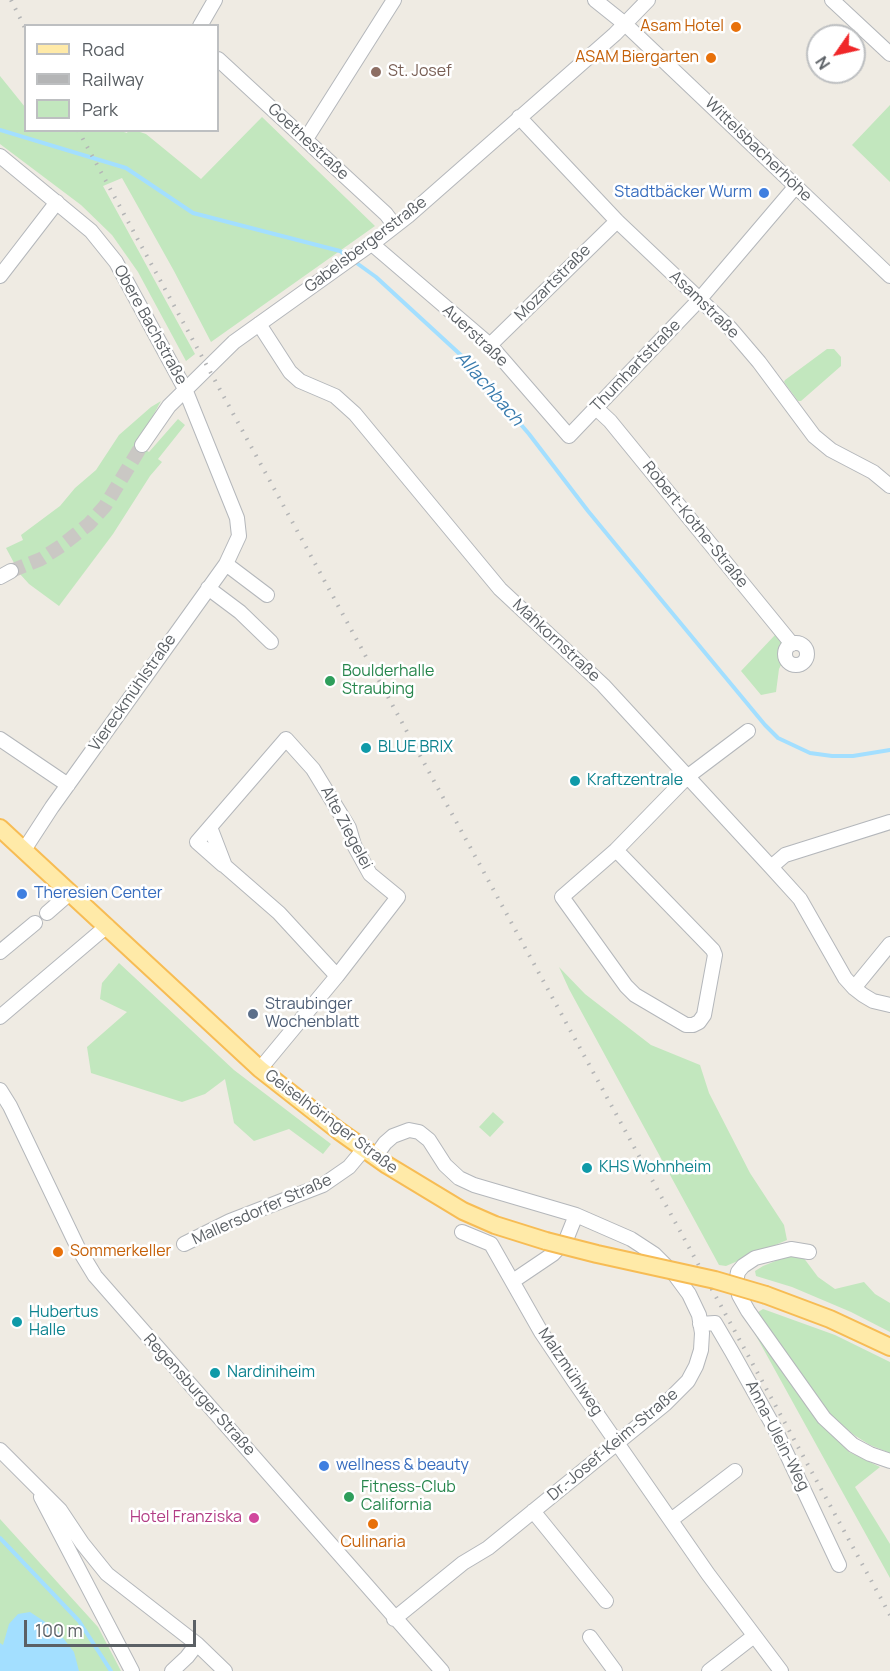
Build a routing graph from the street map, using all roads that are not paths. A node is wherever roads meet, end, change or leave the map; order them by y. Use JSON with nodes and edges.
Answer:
{"nodes":[{"id":1,"x":215,"y":0,"type":"edge"},
{"id":2,"x":394,"y":0,"type":"edge"},
{"id":3,"x":595,"y":0,"type":"edge"},
{"id":4,"x":648,"y":0,"type":"edge"},
{"id":5,"x":832,"y":0,"type":"edge"},
{"id":6,"x":201,"y":24,"type":"edge"},
{"id":7,"x":625,"y":24,"type":"junction"},
{"id":8,"x":890,"y":54,"type":"edge"},
{"id":9,"x":219,"y":60,"type":"edge"},
{"id":10,"x":519,"y":117,"type":"junction"},
{"id":11,"x":306,"y":139,"type":"junction"},
{"id":12,"x":0,"y":156,"type":"edge"},
{"id":13,"x":796,"y":186,"type":"junction"},
{"id":14,"x":57,"y":202,"type":"junction"},
{"id":15,"x":616,"y":221,"type":"junction"},
{"id":16,"x":395,"y":226,"type":"junction"},
{"id":17,"x":369,"y":246,"type":"junction"},
{"id":18,"x":0,"y":276,"type":"edge"},
{"id":19,"x":890,"y":276,"type":"edge"},
{"id":20,"x":699,"y":300,"type":"junction"},
{"id":21,"x":259,"y":324,"type":"junction"},
{"id":22,"x":490,"y":345,"type":"junction"},
{"id":23,"x":185,"y":389,"type":"junction"},
{"id":24,"x":596,"y":408,"type":"junction"},
{"id":25,"x":569,"y":436,"type":"joint"},
{"id":26,"x":142,"y":445,"type":"tunnel mouth"},
{"id":27,"x":890,"y":486,"type":"edge"},
{"id":28,"x":239,"y":536,"type":"joint"},
{"id":29,"x":225,"y":564,"type":"junction"},
{"id":30,"x":208,"y":588,"type":"junction"},
{"id":31,"x":267,"y":595,"type":"dead end"},
{"id":32,"x":271,"y":642,"type":"dead end"},
{"id":33,"x":792,"y":644,"type":"dead end"},
{"id":34,"x":748,"y":731,"type":"dead end"},
{"id":35,"x":0,"y":739,"type":"edge"},
{"id":36,"x":687,"y":777,"type":"junction"},
{"id":37,"x":68,"y":785,"type":"junction"},
{"id":38,"x":890,"y":822,"type":"edge"},
{"id":39,"x":0,"y":828,"type":"edge"},
{"id":40,"x":24,"y":850,"type":"junction"},
{"id":41,"x":616,"y":850,"type":"junction"},
{"id":42,"x":771,"y":867,"type":"junction"},
{"id":43,"x":71,"y":892,"type":"junction"},
{"id":44,"x":47,"y":913,"type":"dead end"},
{"id":45,"x":35,"y":923,"type":"dead end"},
{"id":46,"x":107,"y":926,"type":"junction"},
{"id":47,"x":890,"y":944,"type":"edge"},
{"id":48,"x":0,"y":952,"type":"edge"},
{"id":49,"x":336,"y":976,"type":"junction"},
{"id":50,"x":854,"y":988,"type":"junction"},
{"id":51,"x":890,"y":1005,"type":"edge"},
{"id":52,"x":0,"y":1017,"type":"edge"},
{"id":53,"x":260,"y":1069,"type":"junction"},
{"id":54,"x":0,"y":1090,"type":"edge"},
{"id":55,"x":370,"y":1153,"type":"junction"},
{"id":56,"x":576,"y":1215,"type":"junction"},
{"id":57,"x":462,"y":1232,"type":"dead end"},
{"id":58,"x":184,"y":1244,"type":"dead end"},
{"id":59,"x":809,"y":1252,"type":"dead end"},
{"id":60,"x":513,"y":1281,"type":"junction"},
{"id":61,"x":700,"y":1324,"type":"junction"},
{"id":62,"x":890,"y":1347,"type":"edge"},
{"id":63,"x":618,"y":1442,"type":"junction"},
{"id":64,"x":0,"y":1450,"type":"edge"},
{"id":65,"x":890,"y":1461,"type":"edge"},
{"id":66,"x":735,"y":1471,"type":"dead end"},
{"id":67,"x":36,"y":1487,"type":"junction"},
{"id":68,"x":533,"y":1511,"type":"junction"},
{"id":69,"x":671,"y":1520,"type":"junction"},
{"id":70,"x":839,"y":1565,"type":"dead end"},
{"id":71,"x":606,"y":1601,"type":"dead end"},
{"id":72,"x":394,"y":1619,"type":"junction"},
{"id":73,"x":590,"y":1636,"type":"dead end"},
{"id":74,"x":754,"y":1636,"type":"junction"},
{"id":75,"x":197,"y":1644,"type":"junction"},
{"id":76,"x":132,"y":1671,"type":"edge"},
{"id":77,"x":172,"y":1671,"type":"edge"},
{"id":78,"x":225,"y":1671,"type":"edge"},
{"id":79,"x":442,"y":1671,"type":"edge"},
{"id":80,"x":615,"y":1671,"type":"edge"},
{"id":81,"x":709,"y":1671,"type":"edge"},
{"id":82,"x":781,"y":1671,"type":"edge"}],
"edges":[{"from":1,"to":6,"type":"street"},
{"from":2,"to":11,"type":"street"},
{"from":3,"to":7,"type":"street","name":"Wittelsbacherhöhe"},
{"from":4,"to":7,"type":"street","name":"Gabelsbergerstraße"},
{"from":5,"to":8,"type":"street"},
{"from":7,"to":10,"type":"street","name":"Gabelsbergerstraße"},
{"from":7,"to":13,"type":"street","name":"Wittelsbacherhöhe"},
{"from":9,"to":11,"type":"street","name":"Goethestraße"},
{"from":10,"to":15,"type":"street","name":"Asamstraße"},
{"from":10,"to":16,"type":"street","name":"Gabelsbergerstraße"},
{"from":11,"to":16,"type":"street","name":"Goethestraße"},
{"from":12,"to":14,"type":"street","name":"Obere Bachstraße"},
{"from":13,"to":19,"type":"street","name":"Wittelsbacherhöhe"},
{"from":13,"to":20,"type":"street","name":"Thumhartstraße"},
{"from":14,"to":18,"type":"street"},
{"from":14,"to":23,"type":"street","name":"Obere Bachstraße"},
{"from":15,"to":20,"type":"street","name":"Asamstraße"},
{"from":15,"to":22,"type":"street","name":"Mozartstraße"},
{"from":16,"to":17,"type":"street","name":"Gabelsbergerstraße"},
{"from":17,"to":21,"type":"street","name":"Gabelsbergerstraße"},
{"from":17,"to":22,"type":"street","name":"Auerstraße"},
{"from":20,"to":24,"type":"street","name":"Thumhartstraße"},
{"from":20,"to":27,"type":"street","name":"Asamstraße"},
{"from":21,"to":23,"type":"street","name":"Gabelsbergerstraße"},
{"from":21,"to":36,"type":"street","name":"Mahkornstraße"},
{"from":22,"to":25,"type":"street","name":"Auerstraße"},
{"from":23,"to":26,"type":"street","name":"Gabelsbergerstraße"},
{"from":23,"to":28,"type":"street","name":"Obere Bachstraße"},
{"from":24,"to":25,"type":"street","name":"Thumhartstraße"},
{"from":24,"to":33,"type":"street","name":"Robert-Kothe-Straße"},
{"from":28,"to":29,"type":"street","name":"Viereckmühlstraße"},
{"from":29,"to":30,"type":"street","name":"Viereckmühlstraße"},
{"from":29,"to":31,"type":"street"},
{"from":30,"to":32,"type":"street"},
{"from":30,"to":37,"type":"street","name":"Viereckmühlstraße"},
{"from":34,"to":36,"type":"street"},
{"from":35,"to":37,"type":"street"},
{"from":36,"to":41,"type":"street"},
{"from":36,"to":42,"type":"street","name":"Mahkornstraße"},
{"from":37,"to":40,"type":"street","name":"Viereckmühlstraße"},
{"from":38,"to":42,"type":"street"},
{"from":39,"to":40,"type":"main road","name":"Geiselhöringer Straße"},
{"from":40,"to":43,"type":"main road","name":"Geiselhöringer Straße"},
{"from":41,"to":41,"type":"street"},
{"from":42,"to":50,"type":"street","name":"Mahkornstraße"},
{"from":43,"to":44,"type":"street"},
{"from":43,"to":46,"type":"main road","name":"Geiselhöringer Straße"},
{"from":45,"to":48,"type":"street"},
{"from":46,"to":52,"type":"street"},
{"from":46,"to":53,"type":"main road","name":"Geiselhöringer Straße"},
{"from":47,"to":50,"type":"street"},
{"from":49,"to":49,"type":"street","name":"Alte Ziegelei"},
{"from":49,"to":53,"type":"street","name":"Alte Ziegelei"},
{"from":50,"to":51,"type":"street"},
{"from":53,"to":55,"type":"main road","name":"Geiselhöringer Straße"},
{"from":54,"to":72,"type":"street","name":"Regensburger Straße"},
{"from":55,"to":56,"type":"street","name":"Dr.-Josef-Keim-Straße"},
{"from":55,"to":58,"type":"street","name":"Mallersdorfer Straße"},
{"from":55,"to":62,"type":"main road","name":"Geiselhöringer Straße","bridge":true},
{"from":56,"to":60,"type":"street"},
{"from":56,"to":61,"type":"street","name":"Dr.-Josef-Keim-Straße"},
{"from":57,"to":60,"type":"street","name":"Malzmühlweg"},
{"from":59,"to":65,"type":"street"},
{"from":60,"to":63,"type":"street","name":"Malzmühlweg"},
{"from":61,"to":63,"type":"street","name":"Dr.-Josef-Keim-Straße"},
{"from":61,"to":70,"type":"street","name":"Anna-Ulein-Weg"},
{"from":63,"to":68,"type":"street","name":"Dr.-Josef-Keim-Straße"},
{"from":63,"to":69,"type":"street","name":"Malzmühlweg"},
{"from":64,"to":67,"type":"street"},
{"from":66,"to":69,"type":"street"},
{"from":67,"to":75,"type":"street"},
{"from":67,"to":76,"type":"street"},
{"from":68,"to":71,"type":"street","name":"Dr.-Josef-Keim-Straße"},
{"from":68,"to":72,"type":"street","name":"Dr.-Josef-Keim-Straße"},
{"from":69,"to":74,"type":"street","name":"Malzmühlweg"},
{"from":72,"to":79,"type":"street","name":"Regensburger Straße"},
{"from":73,"to":80,"type":"street"},
{"from":74,"to":81,"type":"street"},
{"from":74,"to":82,"type":"street","name":"Malzmühlweg"},
{"from":75,"to":77,"type":"street"},
{"from":75,"to":78,"type":"street"}]}
